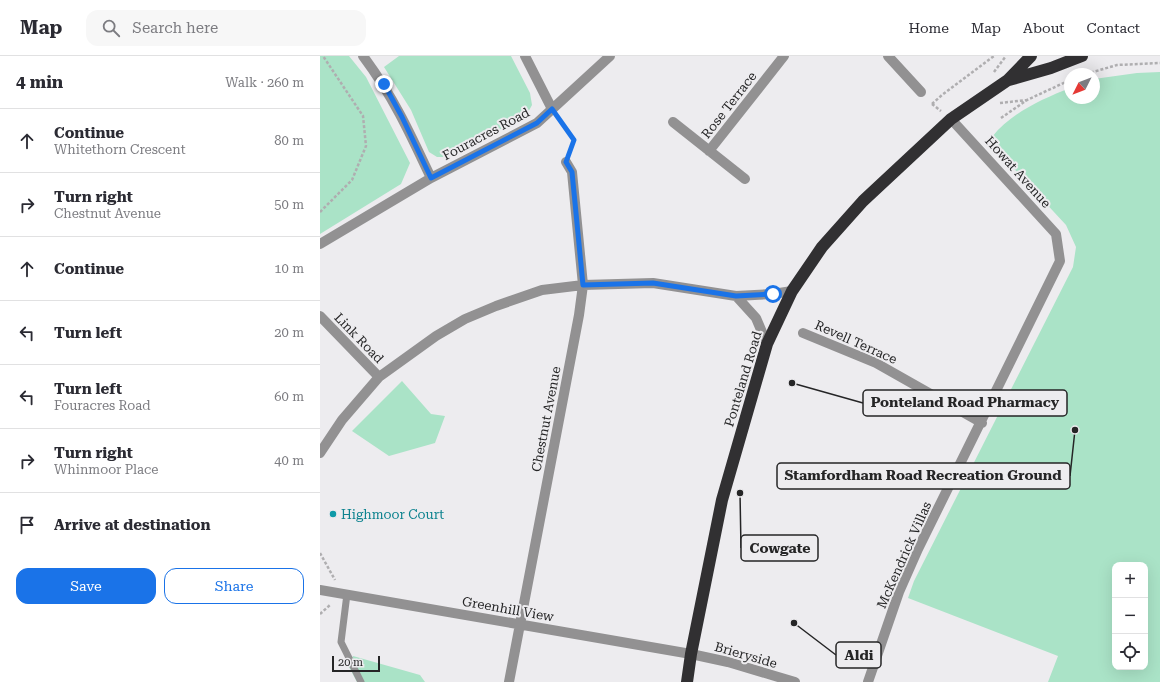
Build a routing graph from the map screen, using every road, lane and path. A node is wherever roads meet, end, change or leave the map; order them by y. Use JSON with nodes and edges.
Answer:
{"nodes":[{"id":1,"x":324,"y":56,"type":"edge"},
{"id":2,"x":363,"y":56,"type":"edge"},
{"id":3,"x":525,"y":56,"type":"edge"},
{"id":4,"x":610,"y":56,"type":"edge"},
{"id":5,"x":784,"y":56,"type":"edge"},
{"id":6,"x":888,"y":56,"type":"edge"},
{"id":7,"x":994,"y":56,"type":"edge"},
{"id":8,"x":1031,"y":56,"type":"edge"},
{"id":9,"x":1082,"y":56,"type":"edge"},
{"id":10,"x":1160,"y":64,"type":"edge"},
{"id":11,"x":1100,"y":70,"type":"edge"},
{"id":12,"x":1008,"y":80,"type":"junction"},
{"id":13,"x":1064,"y":83,"type":"edge"},
{"id":14,"x":921,"y":92,"type":"joint"},
{"id":15,"x":932,"y":104,"type":"junction"},
{"id":16,"x":552,"y":109,"type":"junction"},
{"id":17,"x":1001,"y":118,"type":"dead end"},
{"id":18,"x":951,"y":119,"type":"junction"},
{"id":19,"x":673,"y":122,"type":"dead end"},
{"id":20,"x":709,"y":151,"type":"junction"},
{"id":21,"x":566,"y":162,"type":"joint"},
{"id":22,"x":431,"y":178,"type":"junction"},
{"id":23,"x":745,"y":179,"type":"dead end"},
{"id":24,"x":320,"y":212,"type":"edge"},
{"id":25,"x":320,"y":244,"type":"edge"},
{"id":26,"x":1058,"y":246,"type":"joint"},
{"id":27,"x":583,"y":285,"type":"junction"},
{"id":28,"x":792,"y":291,"type":"junction"},
{"id":29,"x":736,"y":296,"type":"junction"},
{"id":30,"x":320,"y":316,"type":"edge"},
{"id":31,"x":803,"y":333,"type":"dead end"},
{"id":32,"x":767,"y":344,"type":"junction"},
{"id":33,"x":379,"y":377,"type":"junction"},
{"id":34,"x":982,"y":423,"type":"junction"},
{"id":35,"x":320,"y":453,"type":"edge"},
{"id":36,"x":320,"y":590,"type":"edge"},
{"id":37,"x":347,"y":594,"type":"junction"},
{"id":38,"x":520,"y":624,"type":"junction"},
{"id":39,"x":691,"y":654,"type":"junction"},
{"id":40,"x":361,"y":682,"type":"edge"},
{"id":41,"x":509,"y":682,"type":"edge"},
{"id":42,"x":687,"y":682,"type":"edge"},
{"id":43,"x":795,"y":682,"type":"edge"},
{"id":44,"x":868,"y":682,"type":"edge"}],
"edges":[{"from":1,"to":24,"type":"path"},
{"from":2,"to":22,"type":"street"},
{"from":3,"to":16,"type":"street"},
{"from":4,"to":16,"type":"street","name":"Fouracres Road"},
{"from":5,"to":20,"type":"street","name":"Rose Terrace"},
{"from":6,"to":14,"type":"street"},
{"from":7,"to":15,"type":"path"},
{"from":8,"to":12,"type":"highway","name":"Ponteland Road"},
{"from":9,"to":12,"type":"highway","name":"Ponteland Road"},
{"from":10,"to":11,"type":"path"},
{"from":12,"to":18,"type":"highway","name":"Ponteland Road"},
{"from":13,"to":17,"type":"path"},
{"from":14,"to":15,"type":"path"},
{"from":15,"to":18,"type":"path"},
{"from":16,"to":21,"type":"path"},
{"from":16,"to":22,"type":"street","name":"Fouracres Road"},
{"from":18,"to":26,"type":"street","name":"Howat Avenue"},
{"from":18,"to":28,"type":"highway","name":"Ponteland Road"},
{"from":19,"to":20,"type":"street","name":"Rose Terrace"},
{"from":20,"to":23,"type":"street","name":"Rose Terrace"},
{"from":21,"to":27,"type":"street","name":"Chestnut Avenue"},
{"from":22,"to":25,"type":"street","name":"Fouracres Road"},
{"from":26,"to":34,"type":"street","name":"McKendrick Villas"},
{"from":27,"to":29,"type":"street"},
{"from":27,"to":33,"type":"street"},
{"from":27,"to":38,"type":"street","name":"Chestnut Avenue"},
{"from":28,"to":29,"type":"street"},
{"from":28,"to":32,"type":"highway","name":"Ponteland Road"},
{"from":29,"to":32,"type":"street"},
{"from":30,"to":33,"type":"street","name":"Link Road"},
{"from":31,"to":34,"type":"street","name":"Revell Terrace"},
{"from":32,"to":39,"type":"highway","name":"Ponteland Road"},
{"from":33,"to":35,"type":"street"},
{"from":34,"to":44,"type":"street","name":"McKendrick Villas"},
{"from":36,"to":37,"type":"street","name":"Greenhill View"},
{"from":37,"to":38,"type":"street","name":"Greenhill View"},
{"from":37,"to":40,"type":"lane"},
{"from":38,"to":39,"type":"street","name":"Greenhill View"},
{"from":38,"to":41,"type":"street","name":"Chestnut Avenue"},
{"from":39,"to":42,"type":"highway","name":"Ponteland Road"},
{"from":39,"to":43,"type":"street","name":"Brieryside"}]}
